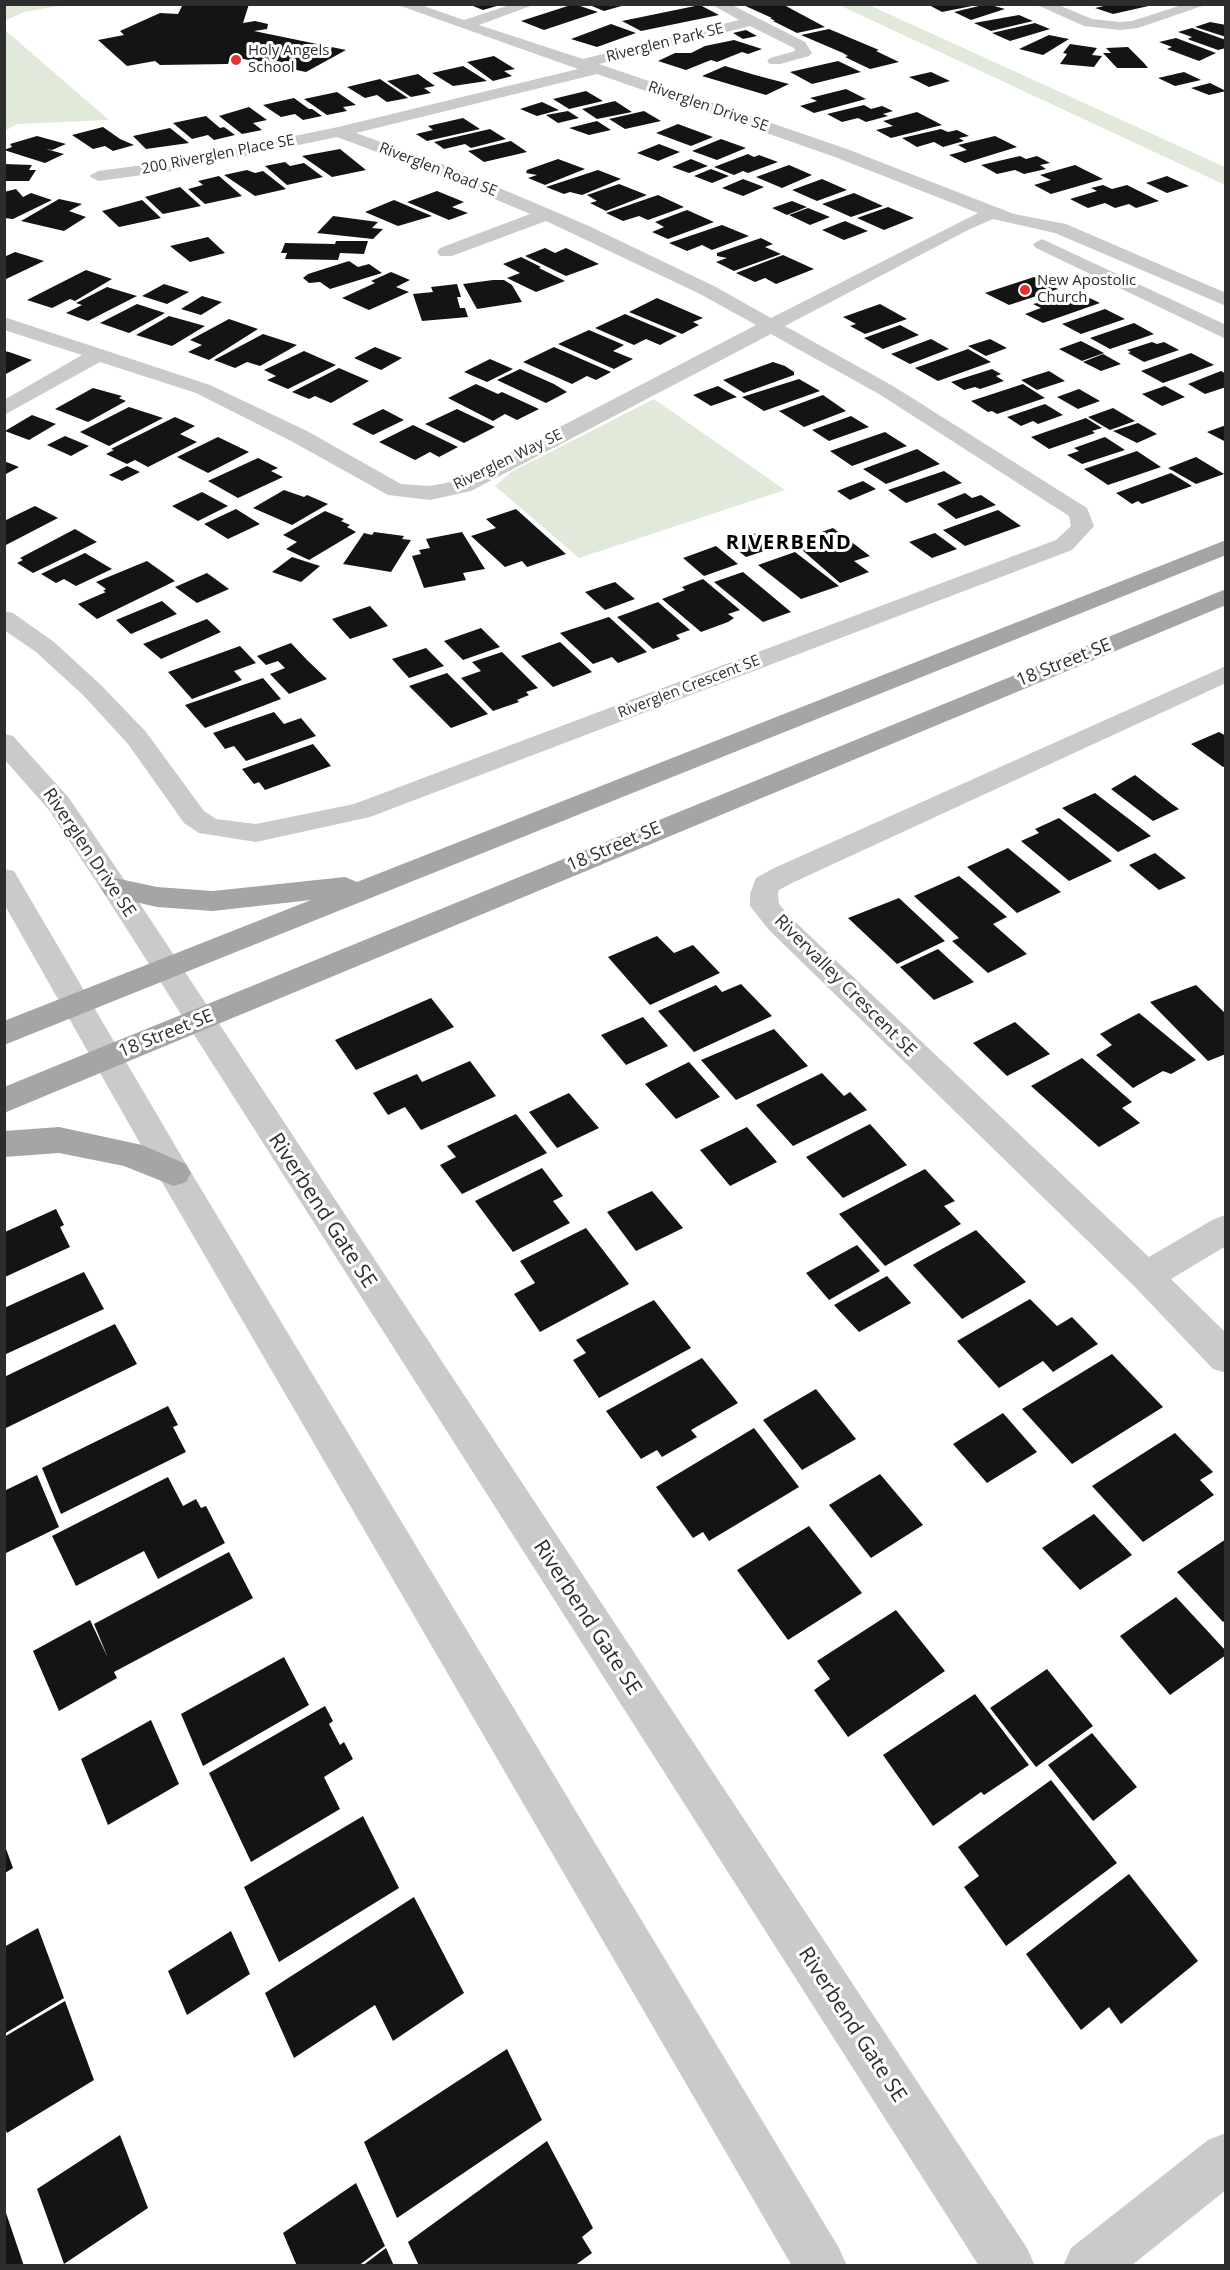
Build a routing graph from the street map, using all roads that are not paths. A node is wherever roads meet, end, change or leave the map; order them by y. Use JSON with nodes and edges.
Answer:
{"nodes":[{"id":1,"x":402,"y":4,"type":"edge"},
{"id":2,"x":529,"y":4,"type":"edge"},
{"id":3,"x":718,"y":4,"type":"edge"},
{"id":4,"x":1042,"y":4,"type":"edge"},
{"id":5,"x":1201,"y":4,"type":"edge"},
{"id":6,"x":752,"y":21,"type":"junction"},
{"id":7,"x":463,"y":25,"type":"junction"},
{"id":8,"x":775,"y":61,"type":"dead end"},
{"id":9,"x":587,"y":67,"type":"junction"},
{"id":10,"x":338,"y":132,"type":"junction"},
{"id":11,"x":98,"y":176,"type":"dead end"},
{"id":12,"x":546,"y":214,"type":"junction"},
{"id":13,"x":1002,"y":216,"type":"junction"},
{"id":14,"x":446,"y":252,"type":"dead end"},
{"id":15,"x":1226,"y":300,"type":"edge"},
{"id":16,"x":4,"y":323,"type":"edge"},
{"id":17,"x":773,"y":326,"type":"junction"},
{"id":18,"x":1226,"y":333,"type":"edge"},
{"id":19,"x":97,"y":355,"type":"junction"},
{"id":20,"x":4,"y":408,"type":"edge"},
{"id":21,"x":1226,"y":547,"type":"edge"},
{"id":22,"x":1226,"y":596,"type":"edge"},
{"id":23,"x":4,"y":618,"type":"edge"},
{"id":24,"x":1226,"y":673,"type":"edge"},
{"id":25,"x":4,"y":742,"type":"edge"},
{"id":26,"x":4,"y":878,"type":"edge"},
{"id":27,"x":386,"y":882,"type":"junction"},
{"id":28,"x":115,"y":888,"type":"junction"},
{"id":29,"x":167,"y":969,"type":"junction"},
{"id":30,"x":77,"y":1005,"type":"junction"},
{"id":31,"x":199,"y":1020,"type":"junction"},
{"id":32,"x":4,"y":1034,"type":"edge"},
{"id":33,"x":107,"y":1058,"type":"junction"},
{"id":34,"x":4,"y":1101,"type":"edge"},
{"id":35,"x":4,"y":1144,"type":"edge"},
{"id":36,"x":174,"y":1173,"type":"junction"},
{"id":37,"x":1226,"y":1229,"type":"edge"},
{"id":38,"x":1146,"y":1276,"type":"junction"},
{"id":39,"x":1226,"y":1358,"type":"edge"},
{"id":40,"x":1226,"y":2158,"type":"edge"},
{"id":41,"x":821,"y":2265,"type":"edge"},
{"id":42,"x":1009,"y":2265,"type":"edge"},
{"id":43,"x":1089,"y":2265,"type":"edge"}],
"edges":[{"from":1,"to":7,"type":"street","name":"Riverglen Drive SE"},
{"from":2,"to":7,"type":"street"},
{"from":3,"to":6,"type":"street","name":"Riverglen Park SE"},
{"from":4,"to":5,"type":"street"},
{"from":6,"to":8,"type":"street","name":"Riverglen Park SE"},
{"from":6,"to":9,"type":"street","name":"Riverglen Park SE"},
{"from":7,"to":9,"type":"street","name":"Riverglen Drive SE"},
{"from":9,"to":10,"type":"street","name":"Riverglen Road SE"},
{"from":9,"to":13,"type":"street","name":"Riverglen Drive SE"},
{"from":10,"to":11,"type":"street","name":"200 Riverglen Place SE"},
{"from":10,"to":12,"type":"street","name":"Riverglen Road SE"},
{"from":12,"to":14,"type":"street"},
{"from":12,"to":17,"type":"street","name":"Riverglen Road SE"},
{"from":13,"to":15,"type":"street","name":"Riverglen Drive SE"},
{"from":13,"to":17,"type":"street","name":"Riverglen Way SE"},
{"from":13,"to":18,"type":"street","name":"Riverglen Drive SE"},
{"from":16,"to":19,"type":"street","name":"Riverglen Way SE"},
{"from":17,"to":19,"type":"street","name":"Riverglen Way SE"},
{"from":17,"to":23,"type":"street","name":"Riverglen Crescent SE"},
{"from":19,"to":20,"type":"street"},
{"from":21,"to":27,"type":"main road"},
{"from":22,"to":31,"type":"main road","name":"18 Street SE"},
{"from":24,"to":38,"type":"street","name":"Rivervalley Crescent SE"},
{"from":25,"to":28,"type":"street","name":"Riverglen Drive SE"},
{"from":26,"to":30,"type":"street"},
{"from":27,"to":28,"type":"main road"},
{"from":27,"to":29,"type":"main road"},
{"from":28,"to":29,"type":"street","name":"Riverglen Drive SE"},
{"from":29,"to":30,"type":"main road"},
{"from":29,"to":31,"type":"street","name":"Riverbend Gate SE"},
{"from":30,"to":32,"type":"main road"},
{"from":30,"to":33,"type":"street"},
{"from":31,"to":33,"type":"main road","name":"18 Street SE"},
{"from":31,"to":42,"type":"street","name":"Riverbend Gate SE"},
{"from":33,"to":34,"type":"main road","name":"18 Street SE"},
{"from":33,"to":36,"type":"street"},
{"from":35,"to":36,"type":"main road"},
{"from":36,"to":41,"type":"street"},
{"from":37,"to":38,"type":"street"},
{"from":38,"to":39,"type":"street","name":"Rivervalley Crescent SE"},
{"from":40,"to":43,"type":"street"}]}
